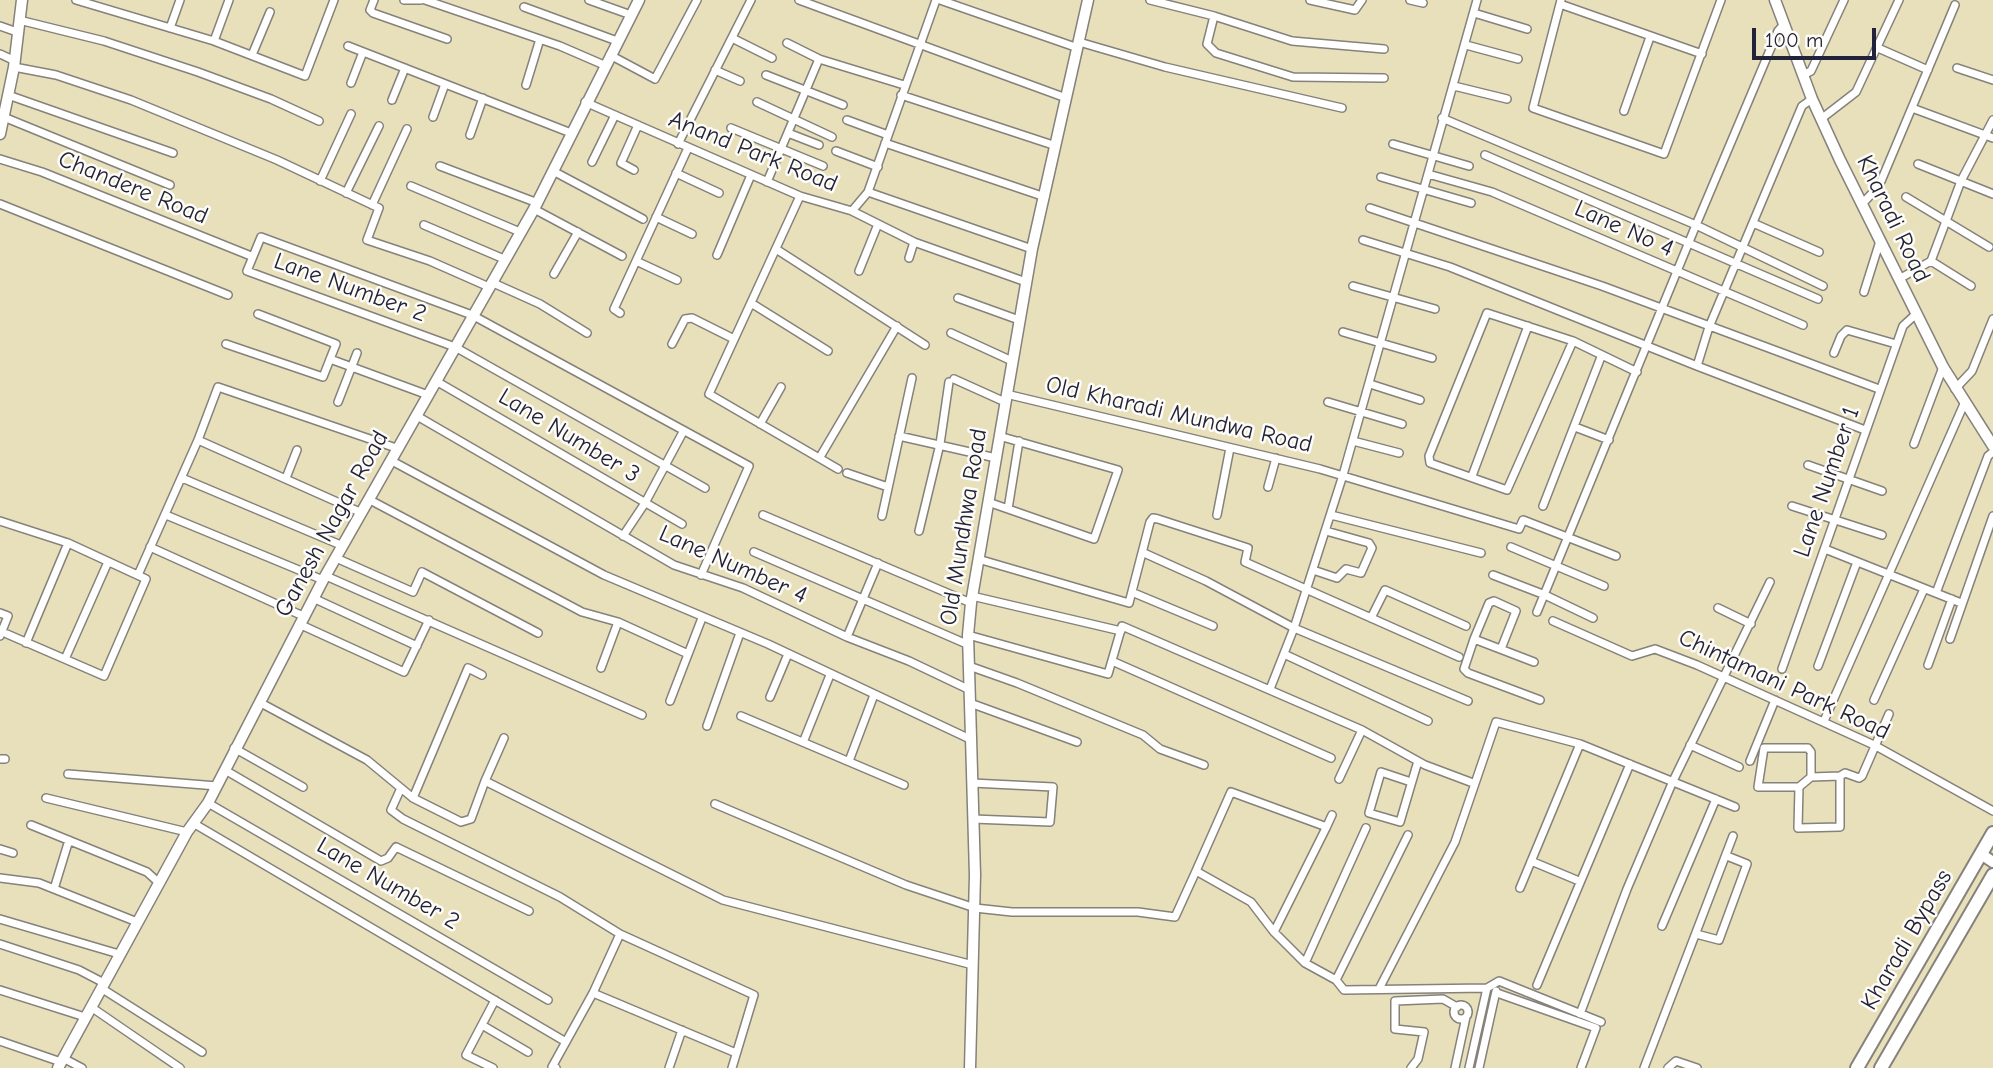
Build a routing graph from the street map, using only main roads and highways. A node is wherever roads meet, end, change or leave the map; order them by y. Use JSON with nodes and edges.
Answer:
{"nodes":[{"id":1,"x":1992,"y":839,"type":"edge"},
{"id":2,"x":1981,"y":854,"type":"junction"},
{"id":3,"x":1993,"y":862,"type":"edge"},
{"id":4,"x":1993,"y":875,"type":"edge"},
{"id":5,"x":1857,"y":1068,"type":"edge"},
{"id":6,"x":1881,"y":1068,"type":"edge"}],
"edges":[{"from":1,"to":2,"type":"highway","name":"Kharadi Bypass"},
{"from":2,"to":3,"type":"main road"},
{"from":2,"to":5,"type":"highway","name":"Kharadi Bypass"},
{"from":4,"to":6,"type":"highway","name":"Kharadi Bypass"}]}
